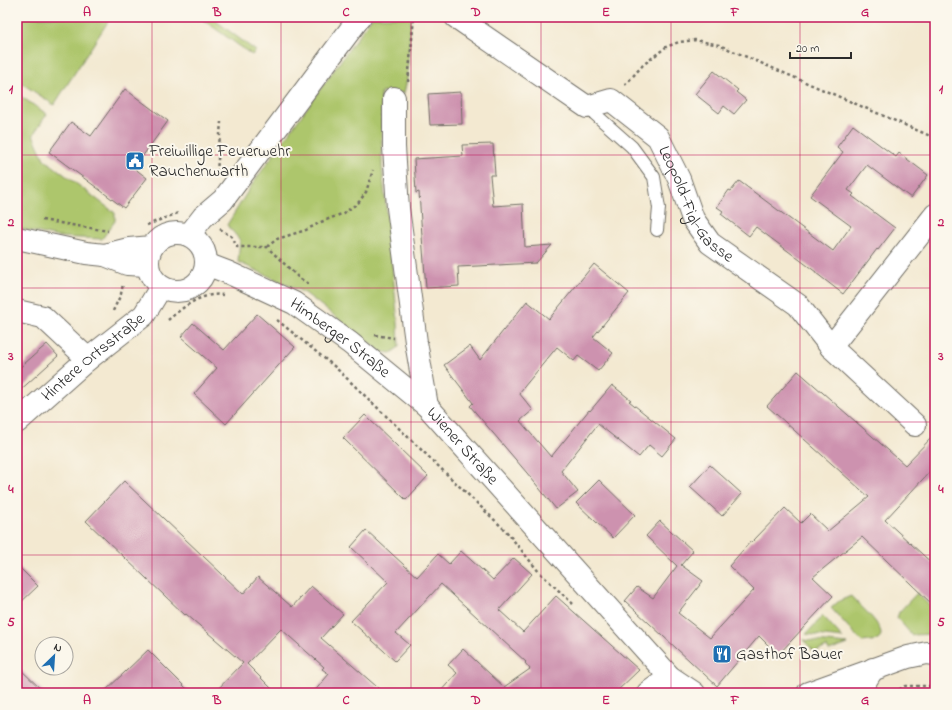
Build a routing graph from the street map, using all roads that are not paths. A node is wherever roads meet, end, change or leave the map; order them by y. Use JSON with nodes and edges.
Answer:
{"nodes":[{"id":1,"x":360,"y":17,"type":"edge"},
{"id":2,"x":456,"y":17,"type":"edge"},
{"id":3,"x":394,"y":98,"type":"road end"},
{"id":4,"x":587,"y":107,"type":"junction"},
{"id":5,"x":935,"y":214,"type":"edge"},
{"id":6,"x":657,"y":230,"type":"dead end"},
{"id":7,"x":17,"y":238,"type":"edge"},
{"id":8,"x":150,"y":256,"type":"junction"},
{"id":9,"x":199,"y":257,"type":"junction"},
{"id":10,"x":161,"y":287,"type":"junction"},
{"id":11,"x":17,"y":311,"type":"edge"},
{"id":12,"x":831,"y":347,"type":"junction"},
{"id":13,"x":88,"y":359,"type":"junction"},
{"id":14,"x":426,"y":406,"type":"junction"},
{"id":15,"x":17,"y":422,"type":"edge"},
{"id":16,"x":915,"y":425,"type":"dead end"},
{"id":17,"x":935,"y":654,"type":"edge"},
{"id":18,"x":873,"y":669,"type":"junction"},
{"id":19,"x":670,"y":676,"type":"junction"},
{"id":20,"x":648,"y":693,"type":"edge"},
{"id":21,"x":694,"y":693,"type":"edge"},
{"id":22,"x":808,"y":693,"type":"edge"},
{"id":23,"x":858,"y":693,"type":"edge"}],
"edges":[{"from":1,"to":9,"type":"street"},
{"from":2,"to":4,"type":"street"},
{"from":3,"to":14,"type":"street","name":"Wiener Straße"},
{"from":4,"to":6,"type":"lane"},
{"from":4,"to":12,"type":"street","name":"Leopold-Figl-Gasse"},
{"from":5,"to":12,"type":"street"},
{"from":7,"to":8,"type":"street"},
{"from":8,"to":9,"type":"street","name":"Himberger Straße"},
{"from":8,"to":10,"type":"street"},
{"from":9,"to":10,"type":"street"},
{"from":9,"to":14,"type":"street","name":"Himberger Straße"},
{"from":10,"to":13,"type":"street","name":"Hintere Ortsstraße"},
{"from":11,"to":13,"type":"street"},
{"from":12,"to":16,"type":"street","name":"Leopold-Figl-Gasse"},
{"from":13,"to":15,"type":"street","name":"Hintere Ortsstraße"},
{"from":14,"to":19,"type":"street","name":"Wiener Straße"},
{"from":17,"to":18,"type":"street"},
{"from":18,"to":22,"type":"street"},
{"from":18,"to":23,"type":"street"},
{"from":19,"to":20,"type":"street"},
{"from":19,"to":21,"type":"street","name":"Wiener Straße"}]}
